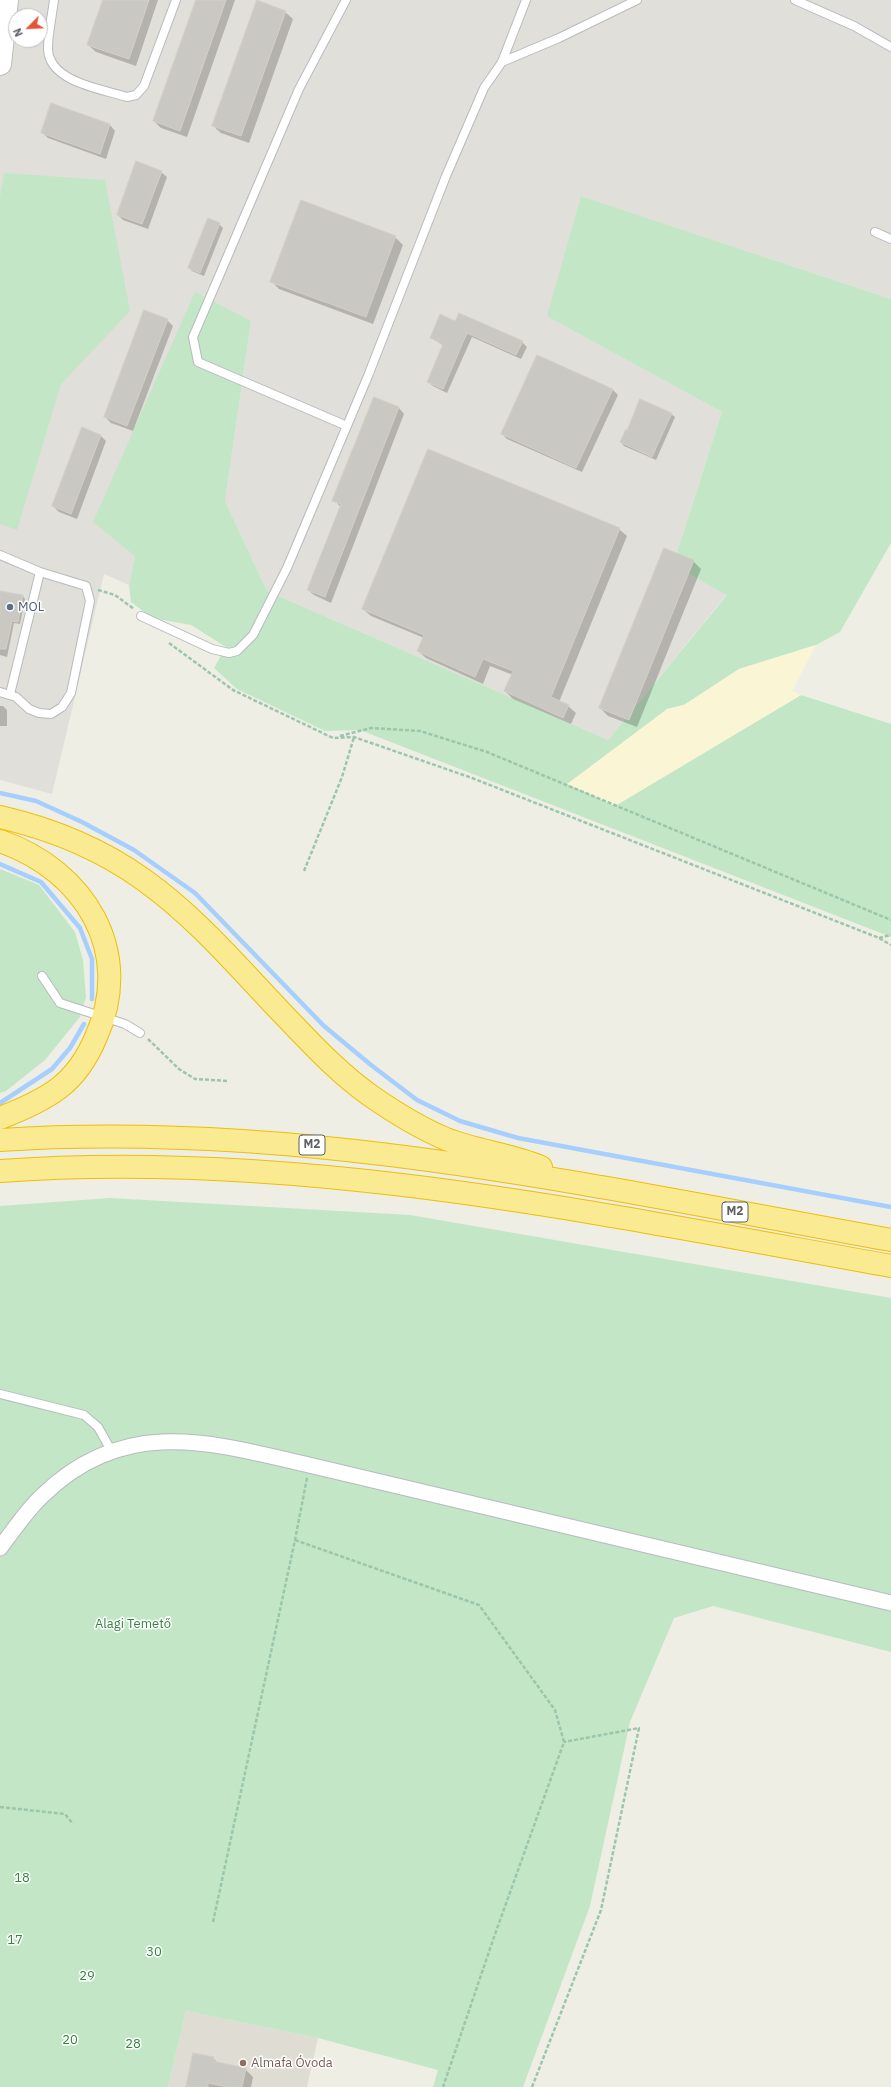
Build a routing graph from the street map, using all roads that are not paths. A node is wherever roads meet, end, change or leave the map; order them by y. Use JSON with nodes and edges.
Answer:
{"nodes":[{"id":1,"x":7,"y":0,"type":"edge"},
{"id":2,"x":54,"y":0,"type":"edge"},
{"id":3,"x":176,"y":0,"type":"edge"},
{"id":4,"x":346,"y":0,"type":"edge"},
{"id":5,"x":526,"y":0,"type":"edge"},
{"id":6,"x":637,"y":0,"type":"edge"},
{"id":7,"x":795,"y":0,"type":"edge"},
{"id":8,"x":891,"y":46,"type":"edge"},
{"id":9,"x":0,"y":58,"type":"edge"},
{"id":10,"x":502,"y":62,"type":"junction"},
{"id":11,"x":0,"y":64,"type":"edge"},
{"id":12,"x":875,"y":232,"type":"dead end"},
{"id":13,"x":891,"y":239,"type":"edge"},
{"id":14,"x":347,"y":426,"type":"junction"},
{"id":15,"x":0,"y":555,"type":"edge"},
{"id":16,"x":40,"y":572,"type":"junction"},
{"id":17,"x":141,"y":616,"type":"road end"},
{"id":18,"x":0,"y":692,"type":"edge"},
{"id":19,"x":10,"y":694,"type":"junction"},
{"id":20,"x":0,"y":817,"type":"edge"},
{"id":21,"x":0,"y":841,"type":"edge"},
{"id":22,"x":42,"y":976,"type":"dead end"},
{"id":23,"x":104,"y":1017,"type":"junction"},
{"id":24,"x":140,"y":1033,"type":"road end"},
{"id":25,"x":0,"y":1118,"type":"edge"},
{"id":26,"x":0,"y":1140,"type":"edge"},
{"id":27,"x":0,"y":1171,"type":"edge"},
{"id":28,"x":578,"y":1184,"type":"junction"},
{"id":29,"x":891,"y":1240,"type":"edge"},
{"id":30,"x":891,"y":1266,"type":"edge"},
{"id":31,"x":0,"y":1394,"type":"edge"},
{"id":32,"x":112,"y":1452,"type":"junction"},
{"id":33,"x":0,"y":1548,"type":"edge"},
{"id":34,"x":891,"y":1603,"type":"edge"}],
"edges":[{"from":1,"to":9,"type":"main road"},
{"from":2,"to":3,"type":"lane"},
{"from":4,"to":14,"type":"lane"},
{"from":5,"to":10,"type":"lane"},
{"from":6,"to":10,"type":"lane"},
{"from":7,"to":8,"type":"lane"},
{"from":9,"to":11,"type":"main road"},
{"from":10,"to":14,"type":"lane"},
{"from":12,"to":13,"type":"lane"},
{"from":14,"to":17,"type":"lane"},
{"from":15,"to":16,"type":"lane"},
{"from":16,"to":19,"type":"lane"},
{"from":16,"to":19,"type":"lane"},
{"from":18,"to":19,"type":"lane"},
{"from":20,"to":28,"type":"highway"},
{"from":21,"to":23,"type":"highway"},
{"from":22,"to":23,"type":"lane"},
{"from":23,"to":24,"type":"lane"},
{"from":23,"to":25,"type":"highway"},
{"from":26,"to":28,"type":"highway","number":"M2"},
{"from":27,"to":30,"type":"highway","number":"M2"},
{"from":28,"to":29,"type":"highway","number":"M2"},
{"from":31,"to":32,"type":"lane"},
{"from":32,"to":33,"type":"street"},
{"from":32,"to":34,"type":"street"}]}
